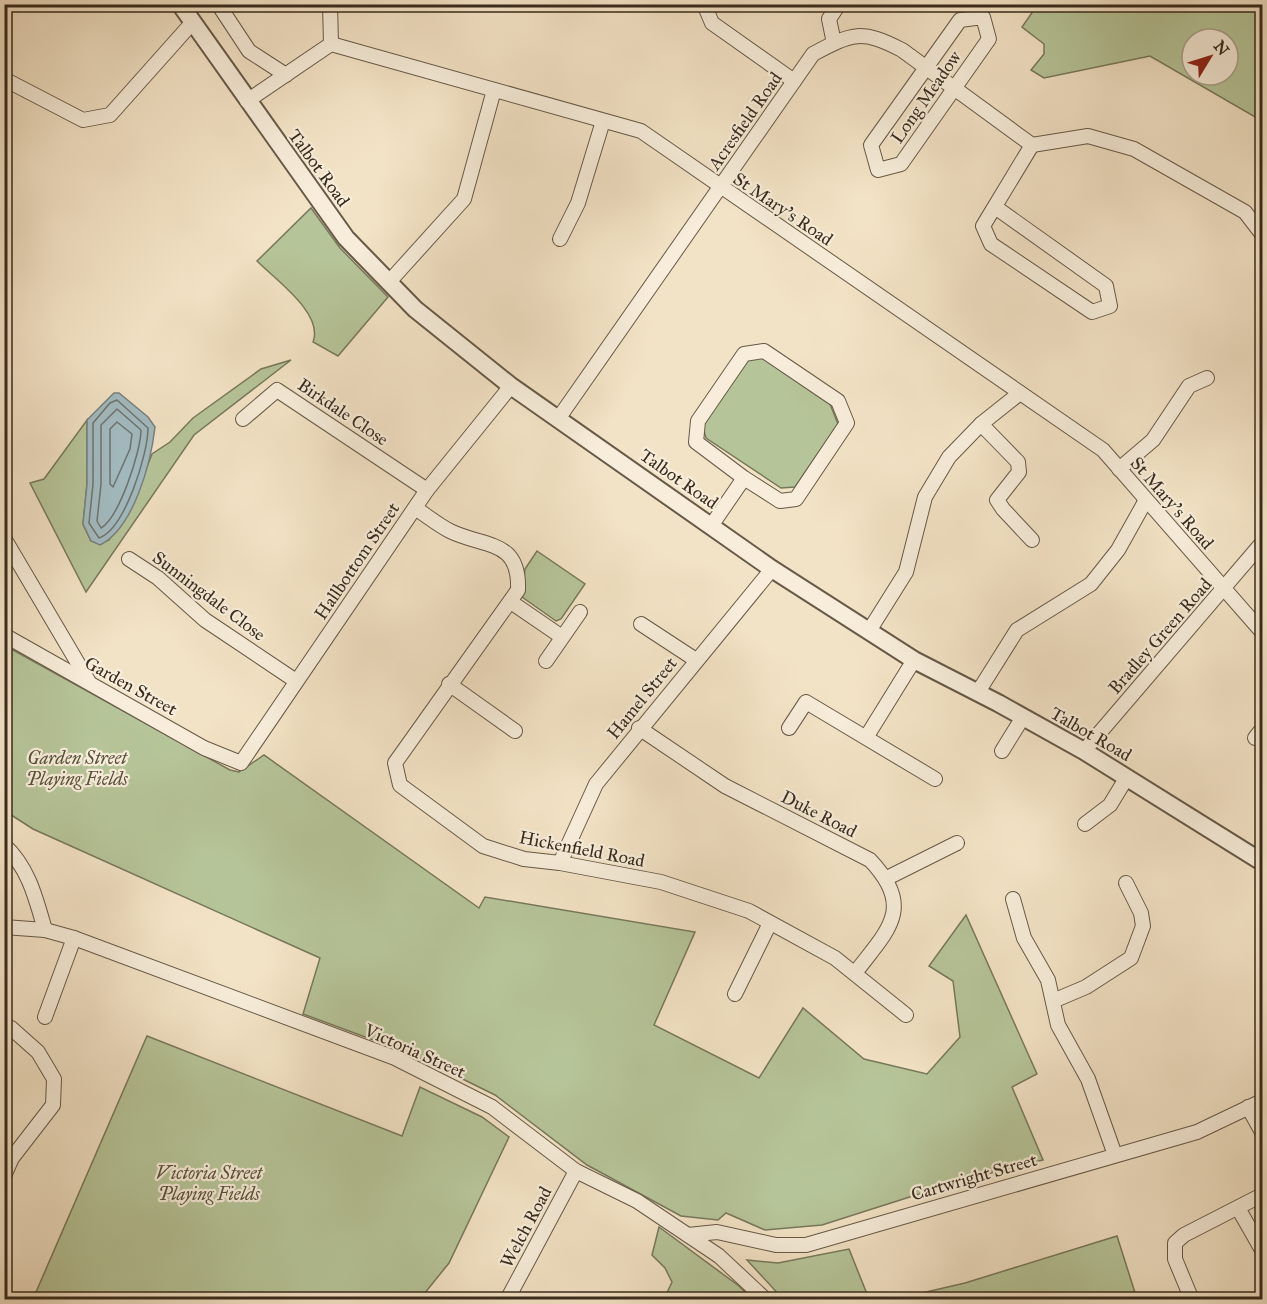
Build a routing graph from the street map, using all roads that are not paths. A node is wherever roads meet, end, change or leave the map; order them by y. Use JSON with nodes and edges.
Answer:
{"nodes":[{"id":1,"x":180,"y":4,"type":"edge"},
{"id":2,"x":218,"y":4,"type":"edge"},
{"id":3,"x":330,"y":4,"type":"edge"},
{"id":4,"x":704,"y":4,"type":"edge"},
{"id":5,"x":839,"y":4,"type":"edge"},
{"id":6,"x":192,"y":23,"type":"junction"},
{"id":7,"x":834,"y":43,"type":"junction"},
{"id":8,"x":331,"y":44,"type":"junction"},
{"id":9,"x":926,"y":68,"type":"junction"},
{"id":10,"x":286,"y":75,"type":"junction"},
{"id":11,"x":4,"y":79,"type":"edge"},
{"id":12,"x":794,"y":81,"type":"junction"},
{"id":13,"x":955,"y":89,"type":"junction"},
{"id":14,"x":494,"y":90,"type":"junction"},
{"id":15,"x":247,"y":102,"type":"junction"},
{"id":16,"x":603,"y":121,"type":"junction"},
{"id":17,"x":1032,"y":145,"type":"junction"},
{"id":18,"x":720,"y":187,"type":"junction"},
{"id":19,"x":995,"y":207,"type":"junction"},
{"id":20,"x":1263,"y":234,"type":"edge"},
{"id":21,"x":560,"y":239,"type":"dead end"},
{"id":22,"x":389,"y":282,"type":"junction"},
{"id":23,"x":1207,"y":378,"type":"dead end"},
{"id":24,"x":511,"y":386,"type":"junction"},
{"id":25,"x":1020,"y":393,"type":"junction"},
{"id":26,"x":243,"y":419,"type":"dead end"},
{"id":27,"x":558,"y":419,"type":"junction"},
{"id":28,"x":981,"y":424,"type":"junction"},
{"id":29,"x":1119,"y":469,"type":"junction"},
{"id":30,"x":744,"y":478,"type":"junction"},
{"id":31,"x":426,"y":489,"type":"junction"},
{"id":32,"x":1146,"y":500,"type":"junction"},
{"id":33,"x":415,"y":508,"type":"junction"},
{"id":34,"x":711,"y":526,"type":"junction"},
{"id":35,"x":4,"y":537,"type":"edge"},
{"id":36,"x":1032,"y":540,"type":"dead end"},
{"id":37,"x":1263,"y":543,"type":"edge"},
{"id":38,"x":129,"y":559,"type":"dead end"},
{"id":39,"x":772,"y":569,"type":"junction"},
{"id":40,"x":1223,"y":589,"type":"junction"},
{"id":41,"x":511,"y":602,"type":"junction"},
{"id":42,"x":580,"y":612,"type":"dead end"},
{"id":43,"x":641,"y":624,"type":"dead end"},
{"id":44,"x":869,"y":631,"type":"junction"},
{"id":45,"x":1263,"y":632,"type":"edge"},
{"id":46,"x":4,"y":635,"type":"edge"},
{"id":47,"x":562,"y":638,"type":"junction"},
{"id":48,"x":696,"y":660,"type":"junction"},
{"id":49,"x":914,"y":660,"type":"junction"},
{"id":50,"x":546,"y":661,"type":"dead end"},
{"id":51,"x":296,"y":681,"type":"junction"},
{"id":52,"x":90,"y":683,"type":"junction"},
{"id":53,"x":449,"y":684,"type":"junction"},
{"id":54,"x":978,"y":692,"type":"junction"},
{"id":55,"x":1023,"y":717,"type":"junction"},
{"id":56,"x":639,"y":728,"type":"junction"},
{"id":57,"x":789,"y":729,"type":"dead end"},
{"id":58,"x":515,"y":730,"type":"dead end"},
{"id":59,"x":867,"y":736,"type":"junction"},
{"id":60,"x":1002,"y":751,"type":"dead end"},
{"id":61,"x":1084,"y":751,"type":"junction"},
{"id":62,"x":241,"y":763,"type":"joint"},
{"id":63,"x":1127,"y":777,"type":"junction"},
{"id":64,"x":935,"y":779,"type":"dead end"},
{"id":65,"x":1085,"y":824,"type":"dead end"},
{"id":66,"x":957,"y":843,"type":"dead end"},
{"id":67,"x":4,"y":845,"type":"edge"},
{"id":68,"x":560,"y":862,"type":"junction"},
{"id":69,"x":1263,"y":862,"type":"edge"},
{"id":70,"x":888,"y":878,"type":"junction"},
{"id":71,"x":1126,"y":883,"type":"dead end"},
{"id":72,"x":1012,"y":899,"type":"dead end"},
{"id":73,"x":770,"y":923,"type":"junction"},
{"id":74,"x":4,"y":927,"type":"edge"},
{"id":75,"x":45,"y":930,"type":"junction"},
{"id":76,"x":74,"y":938,"type":"junction"},
{"id":77,"x":855,"y":974,"type":"junction"},
{"id":78,"x":735,"y":994,"type":"dead end"},
{"id":79,"x":1053,"y":1001,"type":"junction"},
{"id":80,"x":906,"y":1015,"type":"dead end"},
{"id":81,"x":45,"y":1017,"type":"dead end"},
{"id":82,"x":4,"y":1026,"type":"edge"},
{"id":83,"x":1263,"y":1101,"type":"edge"},
{"id":84,"x":1248,"y":1107,"type":"junction"},
{"id":85,"x":1263,"y":1132,"type":"edge"},
{"id":86,"x":1115,"y":1155,"type":"junction"},
{"id":87,"x":576,"y":1171,"type":"junction"},
{"id":88,"x":4,"y":1176,"type":"edge"},
{"id":89,"x":1263,"y":1196,"type":"edge"},
{"id":90,"x":1238,"y":1208,"type":"junction"},
{"id":91,"x":688,"y":1235,"type":"junction"},
{"id":92,"x":1263,"y":1250,"type":"edge"},
{"id":93,"x":507,"y":1299,"type":"edge"},
{"id":94,"x":766,"y":1299,"type":"edge"},
{"id":95,"x":1191,"y":1299,"type":"edge"}],
"edges":[{"from":1,"to":6,"type":"street","name":"Talbot Road"},
{"from":2,"to":10,"type":"street"},
{"from":3,"to":8,"type":"street"},
{"from":4,"to":12,"type":"street"},
{"from":5,"to":7,"type":"street"},
{"from":6,"to":11,"type":"street"},
{"from":6,"to":15,"type":"street","name":"Talbot Road"},
{"from":7,"to":9,"type":"street","name":"Acresfield Road"},
{"from":7,"to":12,"type":"street","name":"Acresfield Road"},
{"from":8,"to":10,"type":"street"},
{"from":8,"to":14,"type":"street","name":"St Mary's Road"},
{"from":9,"to":13,"type":"street","name":"Acresfield Road"},
{"from":9,"to":13,"type":"street","name":"Long Meadow"},
{"from":9,"to":13,"type":"street","name":"Long Meadow"},
{"from":10,"to":15,"type":"street"},
{"from":12,"to":18,"type":"street","name":"Acresfield Road"},
{"from":13,"to":17,"type":"street","name":"Acresfield Road"},
{"from":14,"to":16,"type":"street","name":"St Mary's Road"},
{"from":14,"to":22,"type":"street"},
{"from":15,"to":22,"type":"street","name":"Talbot Road"},
{"from":16,"to":18,"type":"street","name":"St Mary's Road"},
{"from":16,"to":21,"type":"street"},
{"from":17,"to":19,"type":"street"},
{"from":17,"to":20,"type":"street"},
{"from":18,"to":25,"type":"street","name":"St Mary's Road"},
{"from":18,"to":27,"type":"street","name":"Acresfield Road"},
{"from":19,"to":19,"type":"street"},
{"from":22,"to":24,"type":"street","name":"Talbot Road"},
{"from":23,"to":29,"type":"street"},
{"from":24,"to":27,"type":"street","name":"Talbot Road"},
{"from":24,"to":31,"type":"street","name":"Hallbottom Street"},
{"from":25,"to":28,"type":"street"},
{"from":25,"to":29,"type":"street","name":"St Mary's Road"},
{"from":26,"to":31,"type":"street","name":"Birkdale Close"},
{"from":27,"to":34,"type":"street","name":"Talbot Road"},
{"from":28,"to":36,"type":"street"},
{"from":28,"to":44,"type":"street"},
{"from":29,"to":32,"type":"street","name":"St Mary's Road"},
{"from":30,"to":30,"type":"street"},
{"from":30,"to":34,"type":"street"},
{"from":31,"to":33,"type":"street","name":"Hallbottom Street"},
{"from":32,"to":40,"type":"street","name":"St Mary's Road"},
{"from":32,"to":54,"type":"street"},
{"from":33,"to":41,"type":"street","name":"Hickenfield Road"},
{"from":33,"to":51,"type":"street","name":"Hallbottom Street"},
{"from":34,"to":39,"type":"street","name":"Talbot Road"},
{"from":35,"to":52,"type":"street"},
{"from":37,"to":40,"type":"street","name":"Bradley Green Road"},
{"from":38,"to":51,"type":"street","name":"Sunningdale Close"},
{"from":39,"to":44,"type":"street","name":"Talbot Road"},
{"from":39,"to":48,"type":"street","name":"Hamel Street"},
{"from":40,"to":45,"type":"street","name":"St Mary's Road"},
{"from":40,"to":61,"type":"street","name":"Bradley Green Road"},
{"from":41,"to":47,"type":"street"},
{"from":41,"to":53,"type":"street","name":"Hickenfield Road"},
{"from":42,"to":47,"type":"street"},
{"from":43,"to":48,"type":"street"},
{"from":44,"to":49,"type":"street","name":"Talbot Road"},
{"from":46,"to":52,"type":"street","name":"Garden Street"},
{"from":47,"to":50,"type":"street"},
{"from":48,"to":56,"type":"street","name":"Hamel Street"},
{"from":49,"to":54,"type":"street","name":"Talbot Road"},
{"from":49,"to":59,"type":"street"},
{"from":51,"to":62,"type":"street","name":"Hallbottom Street"},
{"from":52,"to":62,"type":"street","name":"Garden Street"},
{"from":53,"to":58,"type":"street"},
{"from":53,"to":68,"type":"street","name":"Hickenfield Road"},
{"from":54,"to":55,"type":"street","name":"Talbot Road"},
{"from":55,"to":60,"type":"street"},
{"from":55,"to":61,"type":"street","name":"Talbot Road"},
{"from":56,"to":68,"type":"street","name":"Hamel Street"},
{"from":56,"to":70,"type":"street","name":"Duke Road"},
{"from":57,"to":59,"type":"street"},
{"from":59,"to":64,"type":"street"},
{"from":61,"to":63,"type":"street","name":"Talbot Road"},
{"from":63,"to":65,"type":"street"},
{"from":63,"to":69,"type":"street","name":"Talbot Road"},
{"from":66,"to":70,"type":"street"},
{"from":67,"to":75,"type":"street"},
{"from":68,"to":73,"type":"street","name":"Hickenfield Road"},
{"from":70,"to":77,"type":"street"},
{"from":71,"to":79,"type":"street"},
{"from":72,"to":79,"type":"street"},
{"from":73,"to":77,"type":"street","name":"Hickenfield Road"},
{"from":73,"to":78,"type":"street"},
{"from":74,"to":75,"type":"street","name":"Victoria Street"},
{"from":75,"to":76,"type":"street","name":"Victoria Street"},
{"from":76,"to":81,"type":"street"},
{"from":76,"to":87,"type":"street","name":"Victoria Street"},
{"from":77,"to":80,"type":"street","name":"Hickenfield Road"},
{"from":79,"to":86,"type":"street"},
{"from":82,"to":88,"type":"street"},
{"from":83,"to":84,"type":"street","name":"Cartwright Street"},
{"from":84,"to":85,"type":"street"},
{"from":84,"to":86,"type":"street","name":"Cartwright Street"},
{"from":86,"to":91,"type":"street","name":"Cartwright Street"},
{"from":87,"to":91,"type":"street","name":"Victoria Street"},
{"from":87,"to":93,"type":"street","name":"Welch Road"},
{"from":89,"to":90,"type":"street"},
{"from":90,"to":92,"type":"street"},
{"from":90,"to":95,"type":"street"},
{"from":91,"to":94,"type":"street","name":"Victoria Street"}]}
